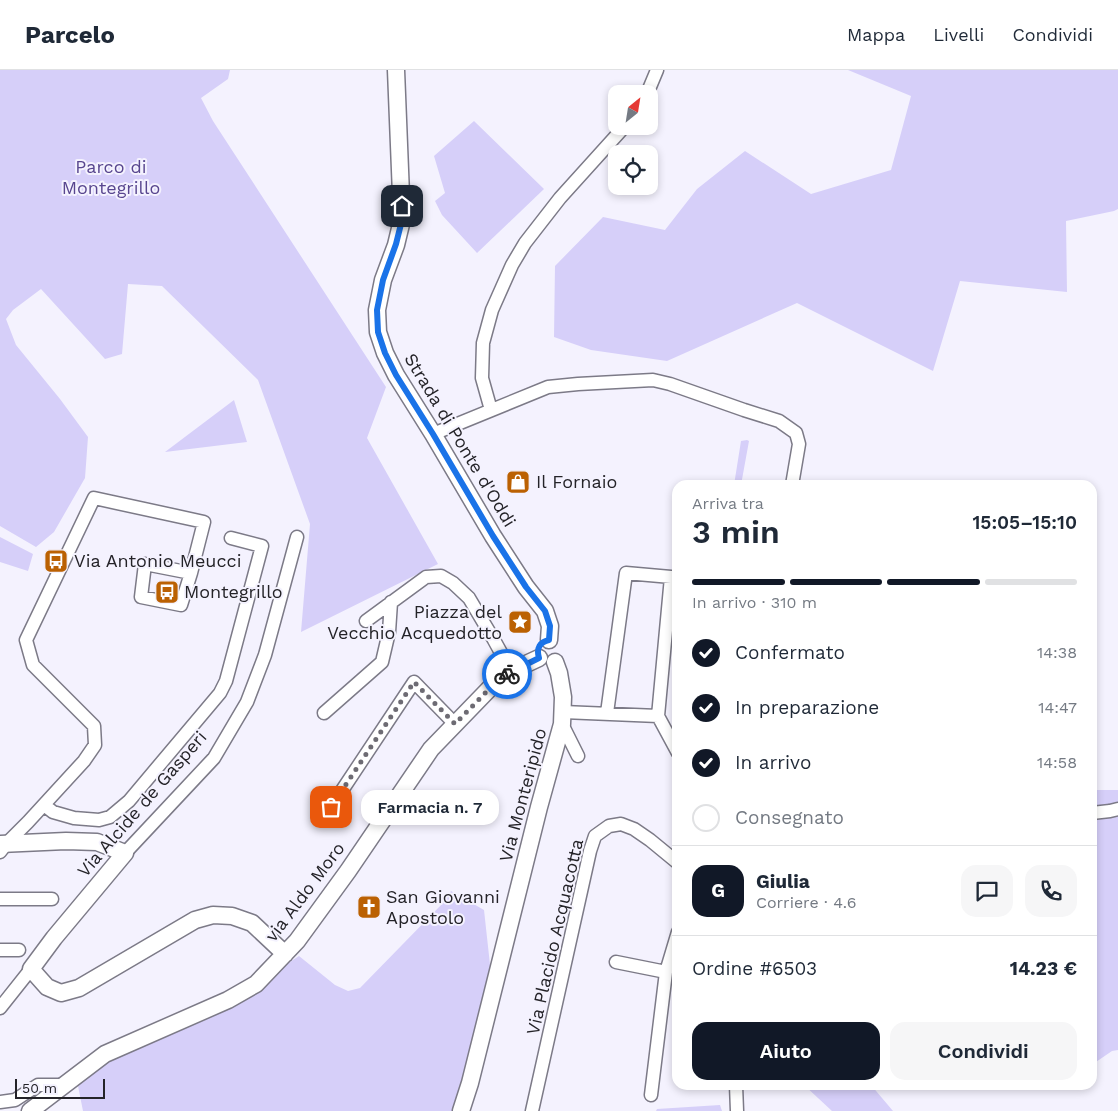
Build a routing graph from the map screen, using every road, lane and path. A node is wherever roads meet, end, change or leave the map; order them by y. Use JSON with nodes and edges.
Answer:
{"nodes":[{"id":1,"x":396,"y":70,"type":"edge"},
{"id":2,"x":657,"y":70,"type":"edge"},
{"id":3,"x":651,"y":85,"type":"edge"},
{"id":4,"x":618,"y":135,"type":"edge"},
{"id":5,"x":491,"y":410,"type":"junction"},
{"id":6,"x":433,"y":434,"type":"junction"},
{"id":7,"x":793,"y":480,"type":"edge"},
{"id":8,"x":296,"y":537,"type":"dead end"},
{"id":9,"x":231,"y":538,"type":"dead end"},
{"id":10,"x":191,"y":574,"type":"dead end"},
{"id":11,"x":391,"y":602,"type":"junction"},
{"id":12,"x":366,"y":621,"type":"dead end"},
{"id":13,"x":547,"y":660,"type":"junction"},
{"id":14,"x":511,"y":671,"type":"junction"},
{"id":15,"x":324,"y":713,"type":"dead end"},
{"id":16,"x":607,"y":713,"type":"junction"},
{"id":17,"x":658,"y":716,"type":"junction"},
{"id":18,"x":562,"y":718,"type":"junction"},
{"id":19,"x":455,"y":724,"type":"junction"},
{"id":20,"x":672,"y":742,"type":"edge"},
{"id":21,"x":578,"y":756,"type":"dead end"},
{"id":22,"x":44,"y":805,"type":"junction"},
{"id":23,"x":331,"y":807,"type":"dead end"},
{"id":24,"x":1118,"y":809,"type":"edge"},
{"id":25,"x":1097,"y":812,"type":"edge"},
{"id":26,"x":2,"y":846,"type":"edge"},
{"id":27,"x":124,"y":853,"type":"junction"},
{"id":28,"x":672,"y":858,"type":"edge"},
{"id":29,"x":0,"y":899,"type":"edge"},
{"id":30,"x":52,"y":899,"type":"dead end"},
{"id":31,"x":0,"y":950,"type":"edge"},
{"id":32,"x":19,"y":950,"type":"dead end"},
{"id":33,"x":672,"y":952,"type":"edge"},
{"id":34,"x":284,"y":954,"type":"junction"},
{"id":35,"x":616,"y":962,"type":"dead end"},
{"id":36,"x":31,"y":969,"type":"junction"},
{"id":37,"x":666,"y":972,"type":"junction"},
{"id":38,"x":2,"y":1004,"type":"edge"},
{"id":39,"x":64,"y":1085,"type":"junction"},
{"id":40,"x":736,"y":1090,"type":"edge"},
{"id":41,"x":651,"y":1095,"type":"dead end"},
{"id":42,"x":0,"y":1102,"type":"edge"},
{"id":43,"x":30,"y":1111,"type":"edge"},
{"id":44,"x":461,"y":1111,"type":"edge"},
{"id":45,"x":532,"y":1111,"type":"edge"},
{"id":46,"x":737,"y":1111,"type":"edge"}],
"edges":[{"from":1,"to":6,"type":"street","name":"Strada di Ponte d'Oddi"},
{"from":2,"to":3,"type":"street"},
{"from":4,"to":5,"type":"street"},
{"from":5,"to":6,"type":"street"},
{"from":5,"to":7,"type":"street"},
{"from":6,"to":13,"type":"street","name":"Strada di Ponte d'Oddi"},
{"from":8,"to":27,"type":"street","name":"Via Alcide de Gasperi"},
{"from":9,"to":22,"type":"street"},
{"from":10,"to":22,"type":"street"},
{"from":11,"to":12,"type":"street"},
{"from":11,"to":14,"type":"street"},
{"from":11,"to":15,"type":"street"},
{"from":13,"to":14,"type":"street","name":"via Aldo Moro"},
{"from":13,"to":18,"type":"street","name":"Via Monteripido"},
{"from":14,"to":19,"type":"street","name":"via Aldo Moro"},
{"from":16,"to":17,"type":"street"},
{"from":16,"to":17,"type":"street"},
{"from":16,"to":18,"type":"street"},
{"from":17,"to":20,"type":"street"},
{"from":18,"to":21,"type":"street"},
{"from":18,"to":44,"type":"street","name":"Via Monteripido"},
{"from":19,"to":23,"type":"street"},
{"from":19,"to":34,"type":"street","name":"via Aldo Moro"},
{"from":22,"to":26,"type":"street"},
{"from":24,"to":25,"type":"street"},
{"from":26,"to":27,"type":"street"},
{"from":27,"to":36,"type":"street","name":"Via Alcide de Gasperi"},
{"from":28,"to":45,"type":"street","name":"Via Placido Acquacotta"},
{"from":29,"to":30,"type":"street"},
{"from":31,"to":32,"type":"street"},
{"from":33,"to":37,"type":"street"},
{"from":34,"to":36,"type":"street"},
{"from":34,"to":39,"type":"street","name":"via Aldo Moro"},
{"from":35,"to":37,"type":"street"},
{"from":36,"to":38,"type":"street"},
{"from":37,"to":41,"type":"street"},
{"from":39,"to":42,"type":"street"},
{"from":39,"to":43,"type":"street","name":"via Aldo Moro"},
{"from":40,"to":46,"type":"street"}]}
